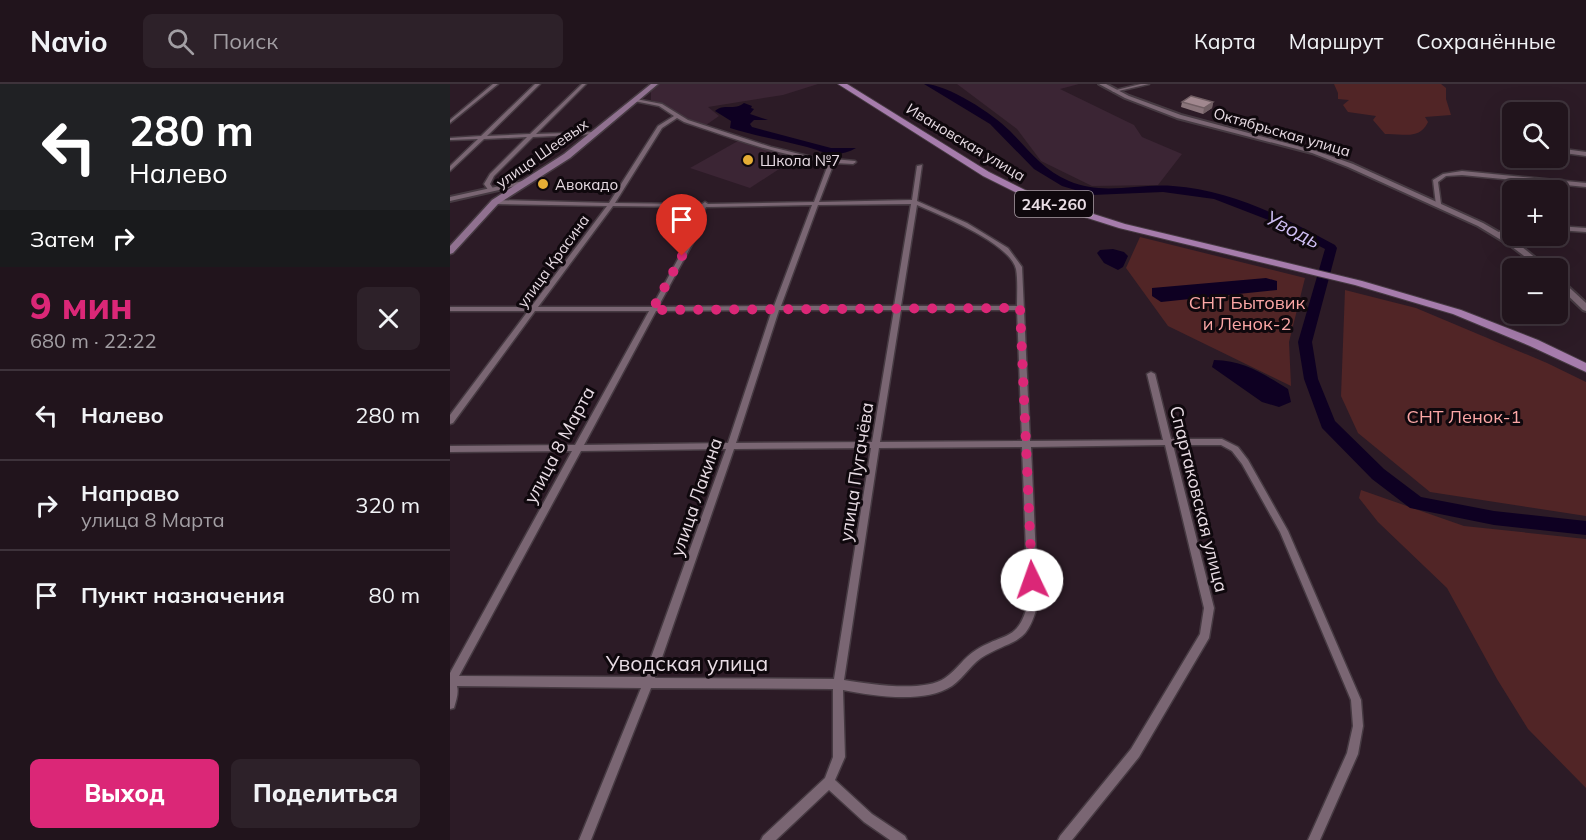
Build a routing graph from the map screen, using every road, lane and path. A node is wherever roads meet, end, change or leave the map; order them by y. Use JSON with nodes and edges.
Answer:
{"nodes":[{"id":1,"x":496,"y":84,"type":"edge"},
{"id":2,"x":538,"y":84,"type":"edge"},
{"id":3,"x":584,"y":84,"type":"edge"},
{"id":4,"x":655,"y":84,"type":"edge"},
{"id":5,"x":843,"y":84,"type":"edge"},
{"id":6,"x":1102,"y":84,"type":"edge"},
{"id":7,"x":1147,"y":84,"type":"edge"},
{"id":8,"x":1114,"y":91,"type":"junction"},
{"id":9,"x":636,"y":100,"type":"junction"},
{"id":10,"x":676,"y":117,"type":"junction"},
{"id":11,"x":450,"y":122,"type":"edge"},
{"id":12,"x":595,"y":134,"type":"junction"},
{"id":13,"x":532,"y":136,"type":"junction"},
{"id":14,"x":482,"y":137,"type":"junction"},
{"id":15,"x":450,"y":139,"type":"edge"},
{"id":16,"x":1568,"y":152,"type":"edge"},
{"id":17,"x":1586,"y":154,"type":"edge"},
{"id":18,"x":853,"y":162,"type":"dead end"},
{"id":19,"x":831,"y":163,"type":"junction"},
{"id":20,"x":920,"y":166,"type":"dead end"},
{"id":21,"x":450,"y":169,"type":"edge"},
{"id":22,"x":523,"y":183,"type":"junction"},
{"id":23,"x":1586,"y":185,"type":"edge"},
{"id":24,"x":490,"y":190,"type":"junction"},
{"id":25,"x":450,"y":199,"type":"edge"},
{"id":26,"x":495,"y":202,"type":"junction"},
{"id":27,"x":915,"y":202,"type":"junction"},
{"id":28,"x":612,"y":203,"type":"junction"},
{"id":29,"x":705,"y":204,"type":"junction"},
{"id":30,"x":815,"y":204,"type":"junction"},
{"id":31,"x":1438,"y":204,"type":"junction"},
{"id":32,"x":1568,"y":229,"type":"edge"},
{"id":33,"x":1586,"y":230,"type":"edge"},
{"id":34,"x":1502,"y":232,"type":"edge"},
{"id":35,"x":1498,"y":233,"type":"junction"},
{"id":36,"x":450,"y":251,"type":"edge"},
{"id":37,"x":1532,"y":258,"type":"edge"},
{"id":38,"x":1568,"y":291,"type":"edge"},
{"id":39,"x":536,"y":308,"type":"junction"},
{"id":40,"x":898,"y":308,"type":"junction"},
{"id":41,"x":1020,"y":308,"type":"junction"},
{"id":42,"x":1586,"y":308,"type":"edge"},
{"id":43,"x":450,"y":309,"type":"edge"},
{"id":44,"x":652,"y":310,"type":"junction"},
{"id":45,"x":776,"y":310,"type":"junction"},
{"id":46,"x":1586,"y":368,"type":"edge"},
{"id":47,"x":1151,"y":374,"type":"dead end"},
{"id":48,"x":450,"y":421,"type":"edge"},
{"id":49,"x":1168,"y":442,"type":"junction"},
{"id":50,"x":1026,"y":444,"type":"junction"},
{"id":51,"x":877,"y":445,"type":"junction"},
{"id":52,"x":731,"y":446,"type":"junction"},
{"id":53,"x":576,"y":448,"type":"junction"},
{"id":54,"x":450,"y":449,"type":"edge"},
{"id":55,"x":451,"y":681,"type":"edge"},
{"id":56,"x":648,"y":682,"type":"junction"},
{"id":57,"x":838,"y":684,"type":"junction"},
{"id":58,"x":450,"y":704,"type":"edge"},
{"id":59,"x":829,"y":782,"type":"junction"},
{"id":60,"x":585,"y":840,"type":"edge"},
{"id":61,"x":767,"y":840,"type":"edge"},
{"id":62,"x":901,"y":840,"type":"edge"},
{"id":63,"x":1064,"y":840,"type":"edge"},
{"id":64,"x":1314,"y":840,"type":"edge"}],
"edges":[{"from":1,"to":11,"type":"street"},
{"from":2,"to":14,"type":"street"},
{"from":3,"to":13,"type":"street"},
{"from":4,"to":9,"type":"main road","name":"улица Шеевых"},
{"from":5,"to":46,"type":"main road","name":"Ивановская улица","number":"24К-260"},
{"from":6,"to":8,"type":"street","name":"Октябрьская улица"},
{"from":7,"to":8,"type":"street"},
{"from":8,"to":31,"type":"street","name":"Октябрьская улица"},
{"from":9,"to":10,"type":"street"},
{"from":9,"to":12,"type":"main road","name":"улица Шеевых"},
{"from":10,"to":19,"type":"street"},
{"from":10,"to":28,"type":"street","name":"улица Красина"},
{"from":12,"to":13,"type":"street"},
{"from":12,"to":22,"type":"main road","name":"улица Шеевых"},
{"from":13,"to":14,"type":"street"},
{"from":13,"to":24,"type":"street"},
{"from":14,"to":15,"type":"street"},
{"from":14,"to":21,"type":"street"},
{"from":16,"to":17,"type":"street"},
{"from":18,"to":19,"type":"street"},
{"from":19,"to":30,"type":"street","name":"улица Лакина"},
{"from":20,"to":27,"type":"street","name":"улица Пугачёва"},
{"from":22,"to":24,"type":"street"},
{"from":22,"to":26,"type":"main road","name":"улица Шеевых"},
{"from":23,"to":31,"type":"street"},
{"from":24,"to":25,"type":"street"},
{"from":26,"to":28,"type":"street"},
{"from":26,"to":36,"type":"main road","name":"улица Шеевых"},
{"from":27,"to":30,"type":"street"},
{"from":27,"to":40,"type":"street","name":"улица Пугачёва"},
{"from":27,"to":41,"type":"street"},
{"from":28,"to":29,"type":"street"},
{"from":28,"to":39,"type":"street","name":"улица Красина"},
{"from":29,"to":30,"type":"street"},
{"from":29,"to":44,"type":"street","name":"улица 8 Марта"},
{"from":30,"to":45,"type":"street","name":"улица Лакина"},
{"from":31,"to":35,"type":"street","name":"Октябрьская улица"},
{"from":32,"to":33,"type":"street"},
{"from":34,"to":35,"type":"street"},
{"from":35,"to":37,"type":"street","name":"Октябрьская улица"},
{"from":38,"to":42,"type":"street"},
{"from":39,"to":43,"type":"street"},
{"from":39,"to":44,"type":"street"},
{"from":39,"to":48,"type":"street","name":"улица Красина"},
{"from":40,"to":41,"type":"street"},
{"from":40,"to":45,"type":"street"},
{"from":40,"to":51,"type":"street","name":"улица Пугачёва"},
{"from":41,"to":50,"type":"street"},
{"from":44,"to":45,"type":"street"},
{"from":44,"to":53,"type":"street","name":"улица 8 Марта"},
{"from":45,"to":52,"type":"street","name":"улица Лакина"},
{"from":47,"to":49,"type":"street","name":"Спартаковская улица"},
{"from":49,"to":50,"type":"street"},
{"from":49,"to":63,"type":"street","name":"Спартаковская улица"},
{"from":49,"to":64,"type":"street"},
{"from":50,"to":51,"type":"street"},
{"from":50,"to":57,"type":"street","name":"Уводская улица"},
{"from":51,"to":52,"type":"street"},
{"from":51,"to":57,"type":"street","name":"улица Пугачёва"},
{"from":52,"to":53,"type":"street"},
{"from":52,"to":56,"type":"street","name":"улица Лакина"},
{"from":53,"to":54,"type":"street"},
{"from":53,"to":55,"type":"street","name":"улица 8 Марта"},
{"from":55,"to":56,"type":"street","name":"Уводская улица"},
{"from":55,"to":58,"type":"street","name":"улица 8 Марта"},
{"from":56,"to":57,"type":"street","name":"Уводская улица"},
{"from":56,"to":60,"type":"street","name":"улица Лакина"},
{"from":57,"to":59,"type":"street","name":"улица Пугачёва"},
{"from":59,"to":61,"type":"street"},
{"from":59,"to":62,"type":"street"}]}
